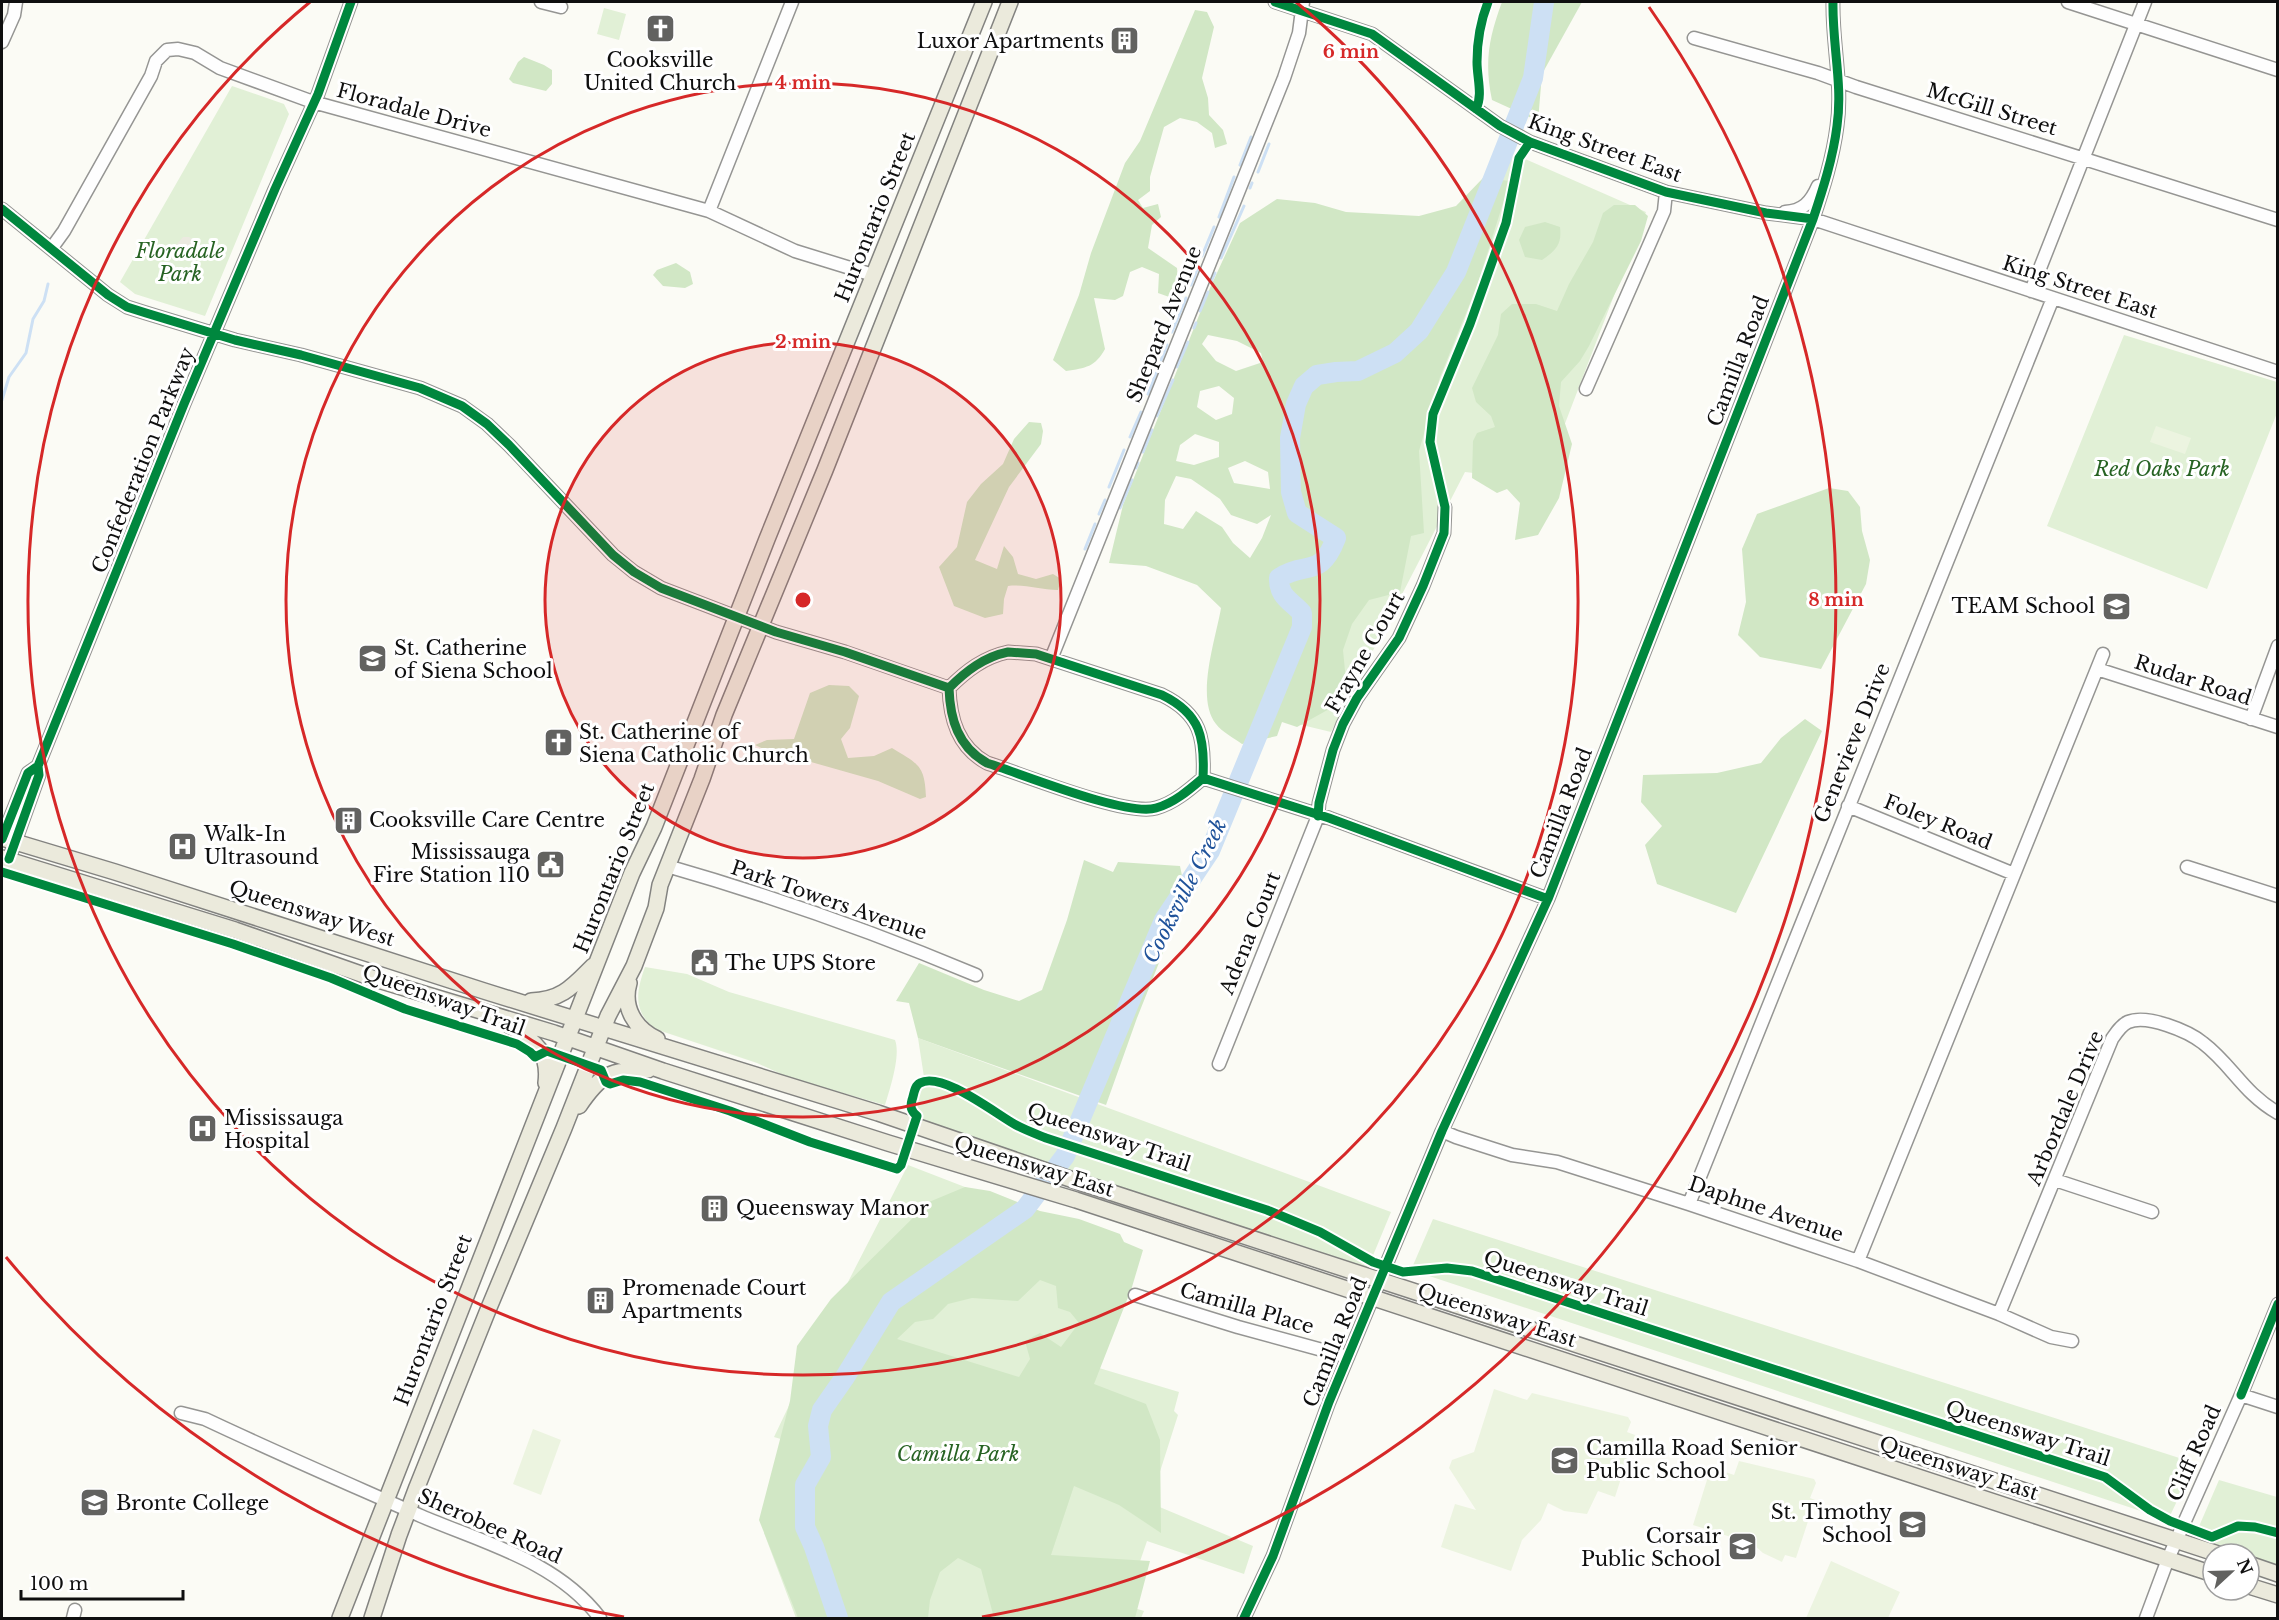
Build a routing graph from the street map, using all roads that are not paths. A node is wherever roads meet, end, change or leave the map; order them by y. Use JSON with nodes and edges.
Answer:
{"nodes":[{"id":1,"x":16,"y":2,"type":"edge"},
{"id":2,"x":351,"y":2,"type":"edge"},
{"id":3,"x":542,"y":2,"type":"edge"},
{"id":4,"x":792,"y":2,"type":"edge"},
{"id":5,"x":984,"y":2,"type":"edge"},
{"id":6,"x":1010,"y":2,"type":"edge"},
{"id":7,"x":1275,"y":2,"type":"edge"},
{"id":8,"x":1833,"y":2,"type":"edge"},
{"id":9,"x":2068,"y":2,"type":"edge"},
{"id":10,"x":2145,"y":2,"type":"edge"},
{"id":11,"x":1302,"y":6,"type":"edge"},
{"id":12,"x":561,"y":7,"type":"dead end"},
{"id":13,"x":2137,"y":24,"type":"junction"},
{"id":14,"x":1694,"y":38,"type":"dead end"},
{"id":15,"x":2,"y":42,"type":"edge"},
{"id":16,"x":2277,"y":70,"type":"edge"},
{"id":17,"x":1838,"y":80,"type":"junction"},
{"id":18,"x":313,"y":102,"type":"junction"},
{"id":19,"x":1831,"y":155,"type":"junction"},
{"id":20,"x":2083,"y":157,"type":"junction"},
{"id":21,"x":1666,"y":192,"type":"junction"},
{"id":22,"x":2,"y":209,"type":"edge"},
{"id":23,"x":709,"y":211,"type":"junction"},
{"id":24,"x":1766,"y":213,"type":"junction"},
{"id":25,"x":1813,"y":219,"type":"junction"},
{"id":26,"x":2277,"y":220,"type":"edge"},
{"id":27,"x":51,"y":249,"type":"junction"},
{"id":28,"x":873,"y":275,"type":"junction"},
{"id":29,"x":2031,"y":291,"type":"junction"},
{"id":30,"x":2053,"y":298,"type":"junction"},
{"id":31,"x":215,"y":333,"type":"junction"},
{"id":32,"x":2277,"y":372,"type":"edge"},
{"id":33,"x":1586,"y":389,"type":"dead end"},
{"id":34,"x":1445,"y":507,"type":"dead end"},
{"id":35,"x":736,"y":616,"type":"junction"},
{"id":36,"x":760,"y":625,"type":"junction"},
{"id":37,"x":2277,"y":646,"type":"edge"},
{"id":38,"x":2103,"y":654,"type":"dead end"},
{"id":39,"x":1051,"y":659,"type":"junction"},
{"id":40,"x":2097,"y":669,"type":"junction"},
{"id":41,"x":949,"y":688,"type":"junction"},
{"id":42,"x":2251,"y":718,"type":"junction"},
{"id":43,"x":2277,"y":728,"type":"edge"},
{"id":44,"x":1208,"y":780,"type":"junction"},
{"id":45,"x":1848,"y":806,"type":"junction"},
{"id":46,"x":1318,"y":816,"type":"junction"},
{"id":47,"x":5,"y":840,"type":"edge"},
{"id":48,"x":5,"y":859,"type":"edge"},
{"id":49,"x":667,"y":866,"type":"junction"},
{"id":50,"x":2187,"y":867,"type":"dead end"},
{"id":51,"x":2014,"y":874,"type":"junction"},
{"id":52,"x":2277,"y":897,"type":"edge"},
{"id":53,"x":1548,"y":898,"type":"junction"},
{"id":54,"x":599,"y":960,"type":"junction"},
{"id":55,"x":634,"y":966,"type":"junction"},
{"id":56,"x":976,"y":975,"type":"dead end"},
{"id":57,"x":519,"y":1002,"type":"junction"},
{"id":58,"x":496,"y":1017,"type":"junction"},
{"id":59,"x":575,"y":1019,"type":"junction"},
{"id":60,"x":603,"y":1028,"type":"junction"},
{"id":61,"x":567,"y":1038,"type":"junction"},
{"id":62,"x":595,"y":1047,"type":"junction"},
{"id":63,"x":698,"y":1058,"type":"junction"},
{"id":64,"x":1219,"y":1064,"type":"dead end"},
{"id":65,"x":663,"y":1071,"type":"junction"},
{"id":66,"x":544,"y":1097,"type":"junction"},
{"id":67,"x":2277,"y":1113,"type":"edge"},
{"id":68,"x":564,"y":1128,"type":"junction"},
{"id":69,"x":1442,"y":1131,"type":"junction"},
{"id":70,"x":2055,"y":1180,"type":"junction"},
{"id":71,"x":1689,"y":1204,"type":"junction"},
{"id":72,"x":2152,"y":1212,"type":"dead end"},
{"id":73,"x":1858,"y":1261,"type":"junction"},
{"id":74,"x":1380,"y":1279,"type":"junction"},
{"id":75,"x":1135,"y":1295,"type":"dead end"},
{"id":76,"x":1372,"y":1297,"type":"junction"},
{"id":77,"x":2277,"y":1304,"type":"edge"},
{"id":78,"x":1999,"y":1314,"type":"junction"},
{"id":79,"x":2072,"y":1341,"type":"dead end"},
{"id":80,"x":1348,"y":1357,"type":"junction"},
{"id":81,"x":2241,"y":1395,"type":"junction"},
{"id":82,"x":2277,"y":1407,"type":"edge"},
{"id":83,"x":180,"y":1413,"type":"dead end"},
{"id":84,"x":386,"y":1500,"type":"junction"},
{"id":85,"x":408,"y":1510,"type":"junction"},
{"id":86,"x":2176,"y":1540,"type":"junction"},
{"id":87,"x":2201,"y":1548,"type":"edge"},
{"id":88,"x":2168,"y":1559,"type":"junction"},
{"id":89,"x":2261,"y":1568,"type":"edge"},
{"id":90,"x":2201,"y":1570,"type":"edge"},
{"id":91,"x":2277,"y":1574,"type":"edge"},
{"id":92,"x":2261,"y":1590,"type":"edge"},
{"id":93,"x":2277,"y":1595,"type":"edge"},
{"id":94,"x":340,"y":1618,"type":"edge"},
{"id":95,"x":372,"y":1618,"type":"edge"},
{"id":96,"x":600,"y":1618,"type":"edge"},
{"id":97,"x":1244,"y":1618,"type":"edge"},
{"id":98,"x":2146,"y":1618,"type":"edge"}],
"edges":[{"from":1,"to":15,"type":"street"},
{"from":2,"to":18,"type":"street","name":"Confederation Parkway"},
{"from":3,"to":12,"type":"street"},
{"from":4,"to":23,"type":"street"},
{"from":5,"to":28,"type":"main road","name":"Hurontario Street"},
{"from":6,"to":36,"type":"main road"},
{"from":7,"to":11,"type":"street","name":"King Street East"},
{"from":8,"to":17,"type":"street","name":"Camilla Road"},
{"from":9,"to":13,"type":"street"},
{"from":10,"to":13,"type":"street"},
{"from":11,"to":21,"type":"street","name":"King Street East"},
{"from":11,"to":39,"type":"street","name":"Shepard Avenue"},
{"from":13,"to":16,"type":"street"},
{"from":13,"to":20,"type":"street"},
{"from":14,"to":17,"type":"street","name":"McGill Street"},
{"from":17,"to":19,"type":"street","name":"Camilla Road"},
{"from":17,"to":20,"type":"street","name":"McGill Street"},
{"from":18,"to":23,"type":"street","name":"Floradale Drive"},
{"from":18,"to":27,"type":"street","name":"Floradale Drive"},
{"from":18,"to":31,"type":"street","name":"Confederation Parkway"},
{"from":19,"to":24,"type":"street"},
{"from":19,"to":25,"type":"street","name":"Camilla Road"},
{"from":20,"to":26,"type":"street","name":"McGill Street"},
{"from":20,"to":29,"type":"street"},
{"from":21,"to":24,"type":"street","name":"King Street East"},
{"from":21,"to":33,"type":"street"},
{"from":22,"to":27,"type":"street"},
{"from":23,"to":28,"type":"street","name":"Floradale Drive"},
{"from":24,"to":25,"type":"street","name":"King Street East"},
{"from":25,"to":29,"type":"street","name":"King Street East"},
{"from":25,"to":53,"type":"street","name":"Camilla Road"},
{"from":27,"to":31,"type":"street"},
{"from":28,"to":35,"type":"main road","name":"Hurontario Street"},
{"from":29,"to":30,"type":"street","name":"King Street East"},
{"from":30,"to":32,"type":"street","name":"King Street East"},
{"from":30,"to":45,"type":"street","name":"Genevieve Drive"},
{"from":31,"to":35,"type":"street"},
{"from":31,"to":47,"type":"street","name":"Confederation Parkway"},
{"from":34,"to":46,"type":"street","name":"Frayne Court"},
{"from":35,"to":36,"type":"street"},
{"from":35,"to":54,"type":"main road","name":"Hurontario Street"},
{"from":36,"to":41,"type":"street"},
{"from":36,"to":49,"type":"main road"},
{"from":37,"to":42,"type":"street"},
{"from":38,"to":40,"type":"street"},
{"from":39,"to":41,"type":"street"},
{"from":39,"to":44,"type":"street"},
{"from":40,"to":42,"type":"street","name":"Rudar Road"},
{"from":40,"to":51,"type":"street"},
{"from":41,"to":44,"type":"street"},
{"from":42,"to":43,"type":"street","name":"Rudar Road"},
{"from":44,"to":46,"type":"street"},
{"from":45,"to":51,"type":"street","name":"Foley Road"},
{"from":45,"to":71,"type":"street","name":"Genevieve Drive"},
{"from":46,"to":53,"type":"street"},
{"from":46,"to":64,"type":"street","name":"Adena Court"},
{"from":47,"to":48,"type":"street","name":"Confederation Parkway"},
{"from":47,"to":57,"type":"main road","name":"Queensway West"},
{"from":48,"to":58,"type":"main road","name":"Queensway West"},
{"from":49,"to":55,"type":"main road"},
{"from":49,"to":56,"type":"street","name":"Park Towers Avenue"},
{"from":50,"to":52,"type":"street"},
{"from":51,"to":73,"type":"street"},
{"from":53,"to":69,"type":"street","name":"Camilla Road"},
{"from":54,"to":57,"type":"main road"},
{"from":54,"to":59,"type":"main road","name":"Hurontario Street"},
{"from":55,"to":60,"type":"main road"},
{"from":55,"to":63,"type":"main road"},
{"from":57,"to":59,"type":"main road","name":"Queensway West"},
{"from":58,"to":61,"type":"main road","name":"Queensway West"},
{"from":58,"to":66,"type":"main road"},
{"from":59,"to":60,"type":"main road","name":"Queensway West"},
{"from":59,"to":61,"type":"main road","name":"Hurontario Street"},
{"from":60,"to":62,"type":"main road"},
{"from":60,"to":63,"type":"main road","name":"Queensway East"},
{"from":61,"to":62,"type":"main road","name":"Queensway West"},
{"from":61,"to":66,"type":"main road","name":"Hurontario Street"},
{"from":62,"to":65,"type":"main road","name":"Queensway East"},
{"from":62,"to":68,"type":"main road"},
{"from":63,"to":74,"type":"main road","name":"Queensway East"},
{"from":65,"to":68,"type":"main road"},
{"from":65,"to":76,"type":"main road","name":"Queensway East"},
{"from":66,"to":84,"type":"main road","name":"Hurontario Street"},
{"from":67,"to":70,"type":"street","name":"Arbordale Drive"},
{"from":68,"to":85,"type":"main road"},
{"from":69,"to":71,"type":"street","name":"Daphne Avenue"},
{"from":69,"to":74,"type":"street","name":"Camilla Road"},
{"from":70,"to":72,"type":"street"},
{"from":70,"to":78,"type":"street","name":"Arbordale Drive"},
{"from":71,"to":73,"type":"street","name":"Daphne Avenue"},
{"from":73,"to":78,"type":"street","name":"Daphne Avenue"},
{"from":74,"to":76,"type":"street","name":"Camilla Road"},
{"from":74,"to":86,"type":"main road","name":"Queensway East"},
{"from":75,"to":80,"type":"street","name":"Camilla Place"},
{"from":76,"to":80,"type":"street","name":"Camilla Road"},
{"from":76,"to":88,"type":"main road","name":"Queensway East"},
{"from":77,"to":81,"type":"street","name":"Cliff Road"},
{"from":78,"to":79,"type":"street","name":"Daphne Avenue"},
{"from":80,"to":97,"type":"street","name":"Camilla Road"},
{"from":81,"to":82,"type":"street"},
{"from":81,"to":86,"type":"street","name":"Cliff Road"},
{"from":83,"to":84,"type":"street","name":"Sherobee Road"},
{"from":84,"to":85,"type":"street","name":"Sherobee Road"},
{"from":84,"to":94,"type":"main road","name":"Hurontario Street"},
{"from":85,"to":95,"type":"main road"},
{"from":85,"to":96,"type":"street","name":"Sherobee Road"},
{"from":86,"to":87,"type":"main road","name":"Queensway East"},
{"from":86,"to":88,"type":"street","name":"Cliff Road"},
{"from":88,"to":90,"type":"main road","name":"Queensway East"},
{"from":88,"to":98,"type":"street","name":"Cliff Road"},
{"from":89,"to":91,"type":"main road"},
{"from":92,"to":93,"type":"main road"}]}
